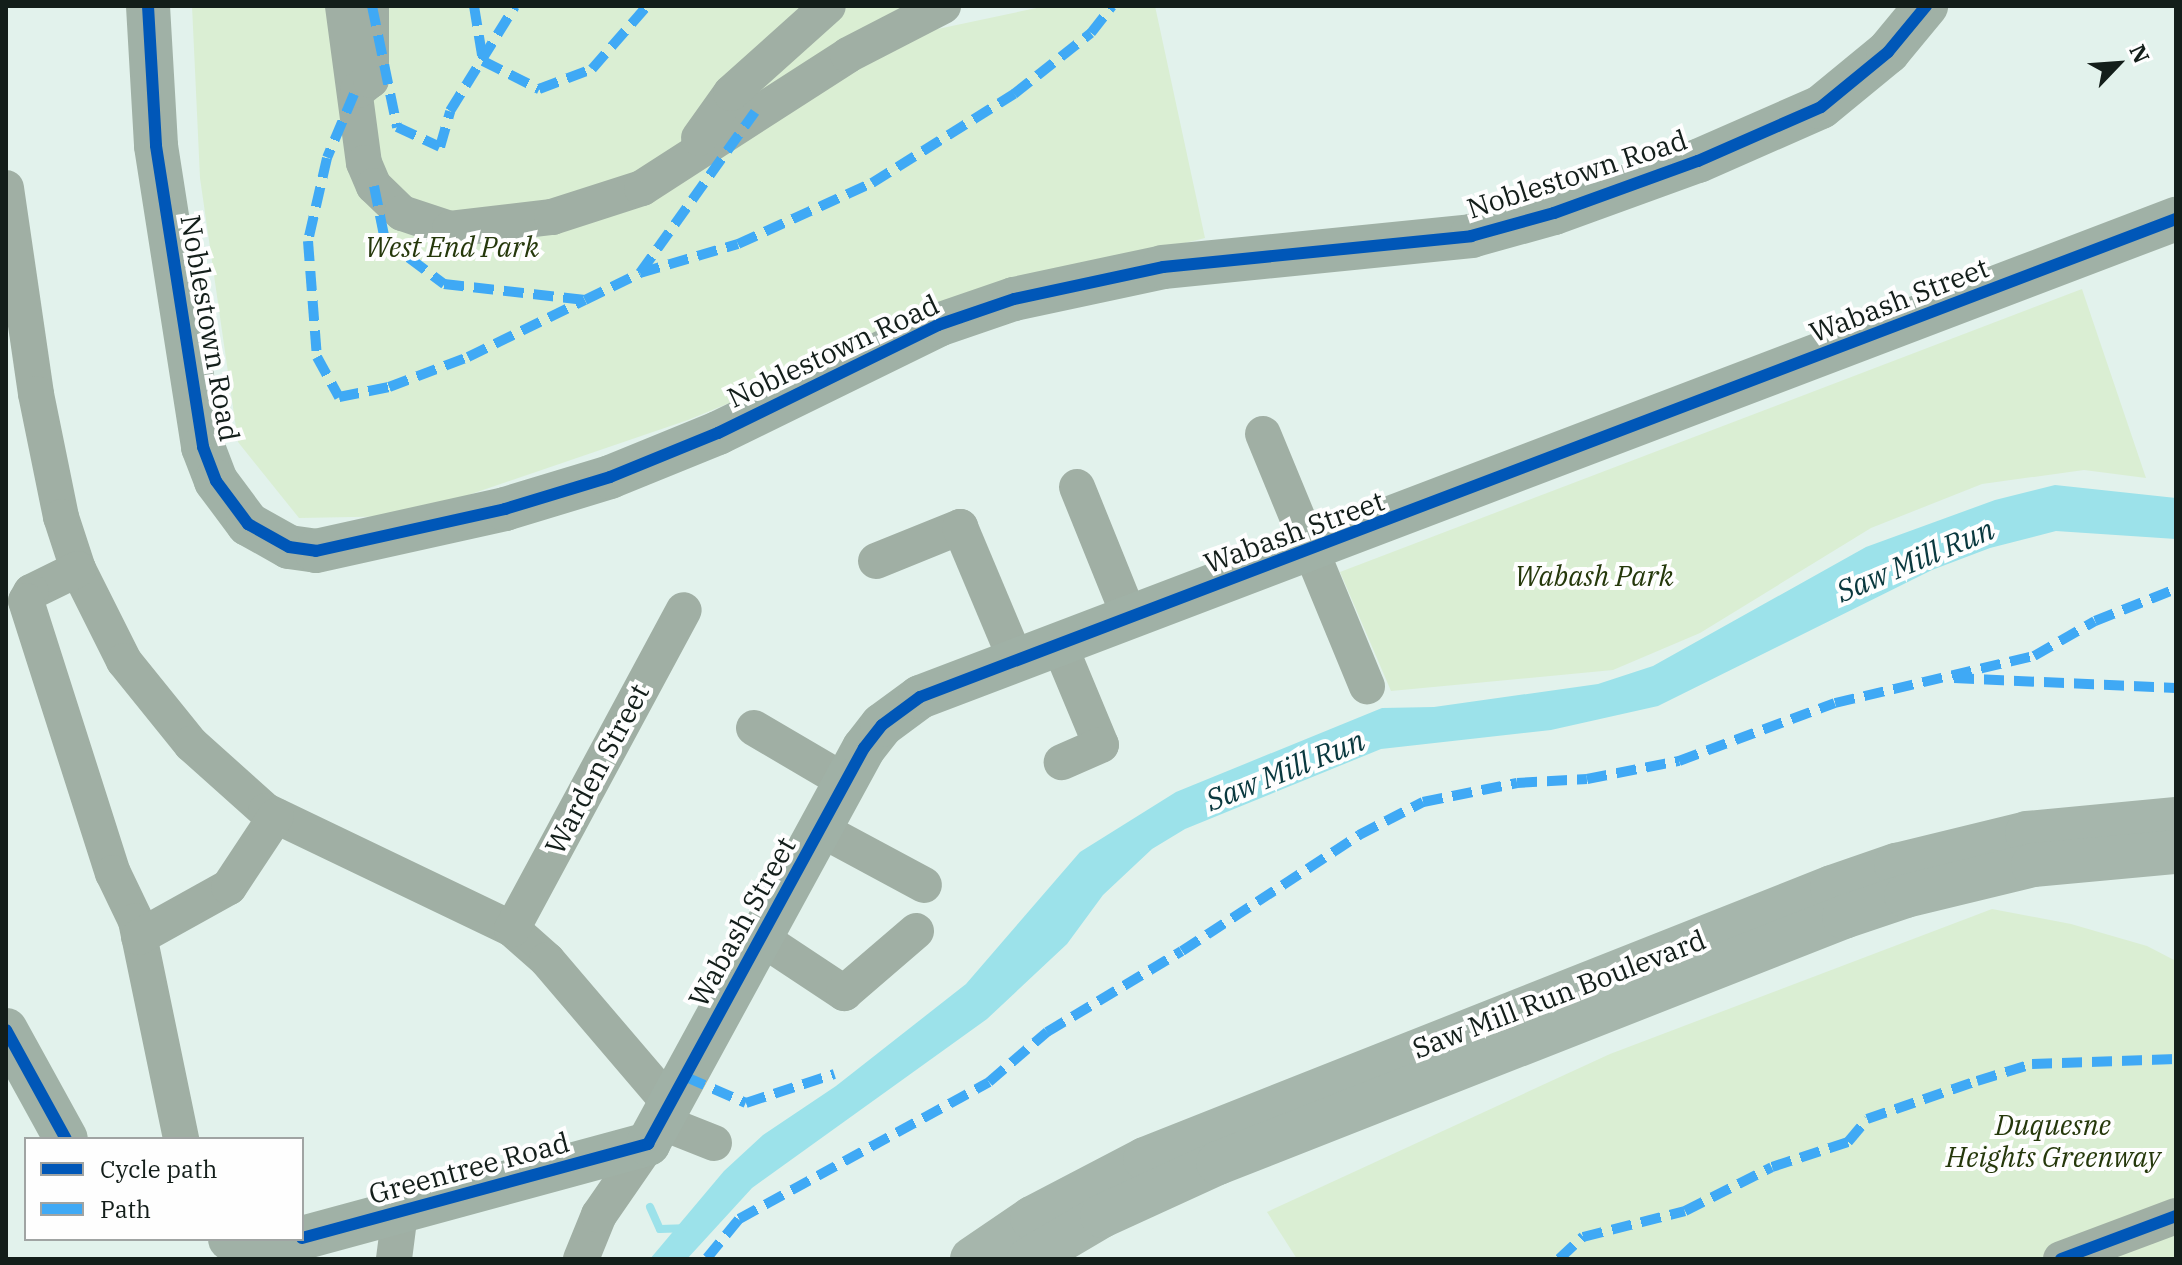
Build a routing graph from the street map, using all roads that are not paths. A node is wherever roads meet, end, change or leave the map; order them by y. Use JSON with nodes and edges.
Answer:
{"nodes":[{"id":1,"x":148,"y":6,"type":"edge"},
{"id":2,"x":343,"y":6,"type":"edge"},
{"id":3,"x":371,"y":6,"type":"edge"},
{"id":4,"x":828,"y":6,"type":"edge"},
{"id":5,"x":1926,"y":6,"type":"edge"},
{"id":6,"x":931,"y":8,"type":"edge"},
{"id":7,"x":354,"y":94,"type":"junction"},
{"id":8,"x":695,"y":153,"type":"junction"},
{"id":9,"x":6,"y":188,"type":"edge"},
{"id":10,"x":2176,"y":219,"type":"edge"},
{"id":11,"x":21,"y":396,"type":"edge"},
{"id":12,"x":1263,"y":434,"type":"dead end"},
{"id":13,"x":1077,"y":487,"type":"dead end"},
{"id":14,"x":1311,"y":552,"type":"junction"},
{"id":15,"x":876,"y":561,"type":"dead end"},
{"id":16,"x":78,"y":569,"type":"junction"},
{"id":17,"x":684,"y":610,"type":"dead end"},
{"id":18,"x":1130,"y":618,"type":"junction"},
{"id":19,"x":1059,"y":644,"type":"junction"},
{"id":20,"x":1016,"y":660,"type":"junction"},
{"id":21,"x":1367,"y":686,"type":"dead end"},
{"id":22,"x":754,"y":728,"type":"dead end"},
{"id":23,"x":1062,"y":762,"type":"dead end"},
{"id":24,"x":846,"y":782,"type":"junction"},
{"id":25,"x":276,"y":816,"type":"junction"},
{"id":26,"x":2176,"y":819,"type":"edge"},
{"id":27,"x":820,"y":829,"type":"junction"},
{"id":28,"x":2176,"y":852,"type":"edge"},
{"id":29,"x":924,"y":885,"type":"dead end"},
{"id":30,"x":512,"y":929,"type":"junction"},
{"id":31,"x":916,"y":931,"type":"dead end"},
{"id":32,"x":139,"y":937,"type":"junction"},
{"id":33,"x":761,"y":938,"type":"junction"},
{"id":34,"x":6,"y":1030,"type":"edge"},
{"id":35,"x":660,"y":1124,"type":"junction"},
{"id":36,"x":65,"y":1137,"type":"edge"},
{"id":37,"x":181,"y":1137,"type":"edge"},
{"id":38,"x":714,"y":1143,"type":"dead end"},
{"id":39,"x":400,"y":1212,"type":"junction"},
{"id":40,"x":2176,"y":1216,"type":"edge"},
{"id":41,"x":257,"y":1241,"type":"edge"},
{"id":42,"x":297,"y":1244,"type":"edge"},
{"id":43,"x":394,"y":1259,"type":"edge"},
{"id":44,"x":581,"y":1259,"type":"edge"},
{"id":45,"x":972,"y":1259,"type":"edge"},
{"id":46,"x":1029,"y":1259,"type":"edge"},
{"id":47,"x":2061,"y":1259,"type":"edge"}],
"edges":[{"from":1,"to":5,"type":"main road","name":"Noblestown Road"},
{"from":2,"to":7,"type":"street"},
{"from":3,"to":7,"type":"street"},
{"from":4,"to":8,"type":"street"},
{"from":6,"to":8,"type":"street"},
{"from":7,"to":8,"type":"street"},
{"from":9,"to":11,"type":"street"},
{"from":10,"to":14,"type":"main road","name":"Wabash Street"},
{"from":11,"to":16,"type":"street"},
{"from":12,"to":14,"type":"street"},
{"from":13,"to":18,"type":"street"},
{"from":14,"to":18,"type":"main road","name":"Wabash Street"},
{"from":14,"to":21,"type":"street"},
{"from":15,"to":20,"type":"street"},
{"from":16,"to":25,"type":"street"},
{"from":16,"to":32,"type":"street"},
{"from":17,"to":30,"type":"street","name":"Warden Street"},
{"from":18,"to":19,"type":"main road","name":"Wabash Street"},
{"from":19,"to":20,"type":"main road","name":"Wabash Street"},
{"from":19,"to":23,"type":"street"},
{"from":20,"to":24,"type":"main road","name":"Wabash Street"},
{"from":22,"to":24,"type":"street"},
{"from":24,"to":27,"type":"main road","name":"Wabash Street"},
{"from":25,"to":30,"type":"street"},
{"from":25,"to":32,"type":"street"},
{"from":26,"to":45,"type":"highway","name":"Saw Mill Run Boulevard"},
{"from":27,"to":29,"type":"street"},
{"from":27,"to":33,"type":"main road","name":"Wabash Street"},
{"from":28,"to":46,"type":"highway","name":"Saw Mill Run Boulevard"},
{"from":30,"to":35,"type":"street"},
{"from":31,"to":33,"type":"street"},
{"from":32,"to":37,"type":"street"},
{"from":33,"to":35,"type":"main road","name":"Wabash Street"},
{"from":34,"to":36,"type":"main road"},
{"from":35,"to":38,"type":"street"},
{"from":35,"to":39,"type":"main road","name":"Greentree Road"},
{"from":35,"to":44,"type":"street","name":"Wabash Street"},
{"from":39,"to":42,"type":"main road","name":"Greentree Road"},
{"from":39,"to":43,"type":"street"},
{"from":40,"to":47,"type":"street"},
{"from":41,"to":42,"type":"main road","name":"Greentree Road"}]}
